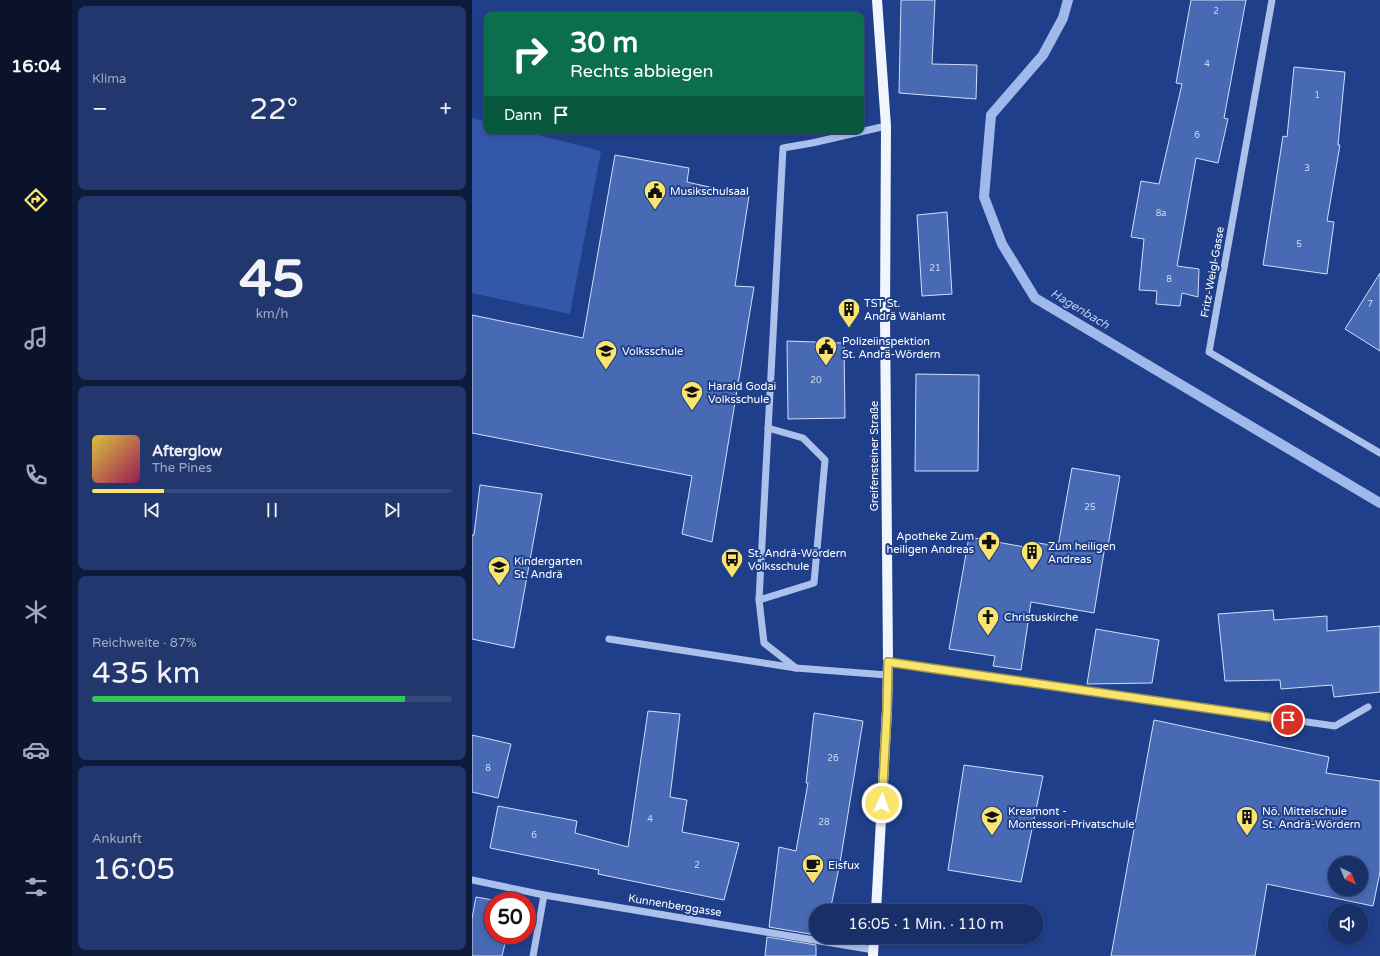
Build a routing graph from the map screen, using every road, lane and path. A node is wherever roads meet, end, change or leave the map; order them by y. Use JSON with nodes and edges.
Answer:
{"nodes":[{"id":1,"x":877,"y":0,"type":"edge"},
{"id":2,"x":1272,"y":0,"type":"edge"},
{"id":3,"x":886,"y":126,"type":"junction"},
{"id":4,"x":864,"y":131,"type":"edge"},
{"id":5,"x":851,"y":134,"type":"edge"},
{"id":6,"x":768,"y":428,"type":"junction"},
{"id":7,"x":1380,"y":453,"type":"edge"},
{"id":8,"x":760,"y":600,"type":"junction"},
{"id":9,"x":609,"y":639,"type":"dead end"},
{"id":10,"x":888,"y":662,"type":"junction"},
{"id":11,"x":796,"y":668,"type":"junction"},
{"id":12,"x":887,"y":675,"type":"junction"},
{"id":13,"x":1368,"y":707,"type":"dead end"},
{"id":14,"x":472,"y":880,"type":"edge"},
{"id":15,"x":544,"y":895,"type":"junction"},
{"id":16,"x":876,"y":904,"type":"edge"},
{"id":17,"x":874,"y":953,"type":"edge"},
{"id":18,"x":533,"y":956,"type":"edge"}],
"edges":[{"from":1,"to":3,"type":"main road","name":"Greifensteiner Straße"},
{"from":2,"to":7,"type":"street","name":"Fritz-Weigl-Gasse"},
{"from":3,"to":4,"type":"street"},
{"from":3,"to":10,"type":"main road","name":"Greifensteiner Straße"},
{"from":5,"to":6,"type":"street"},
{"from":6,"to":8,"type":"street"},
{"from":6,"to":8,"type":"street"},
{"from":8,"to":11,"type":"street"},
{"from":9,"to":11,"type":"street"},
{"from":10,"to":12,"type":"main road","name":"Greifensteiner Straße"},
{"from":10,"to":13,"type":"street"},
{"from":11,"to":12,"type":"street"},
{"from":12,"to":16,"type":"main road","name":"Greifensteiner Straße"},
{"from":14,"to":15,"type":"street","name":"Kunnenberggasse"},
{"from":15,"to":17,"type":"street","name":"Kunnenberggasse"},
{"from":15,"to":18,"type":"street"}]}
